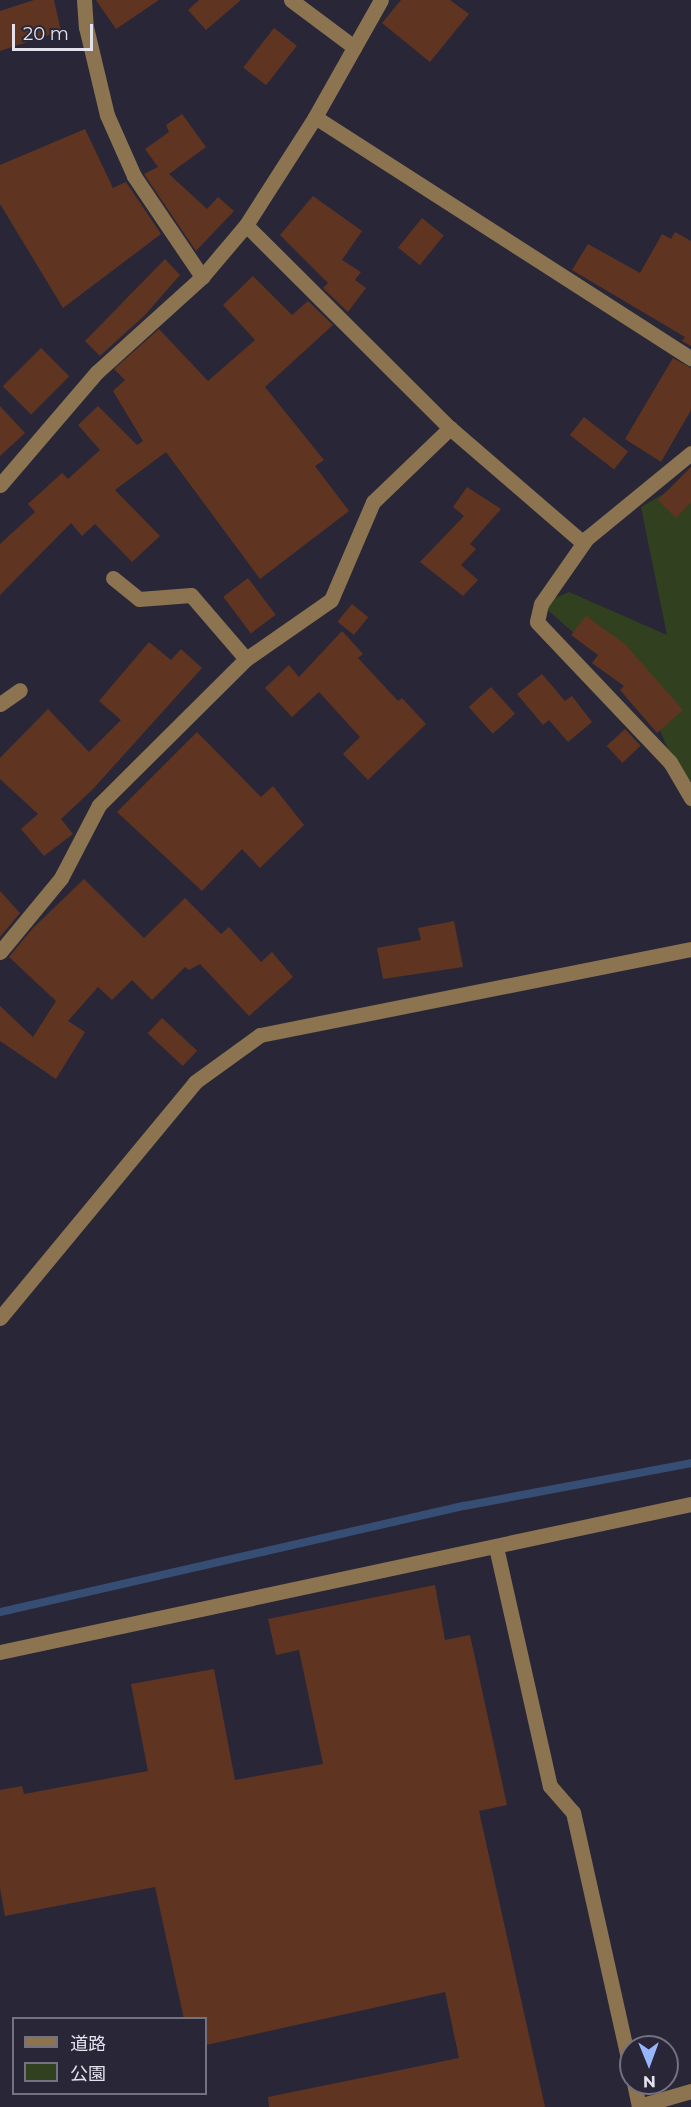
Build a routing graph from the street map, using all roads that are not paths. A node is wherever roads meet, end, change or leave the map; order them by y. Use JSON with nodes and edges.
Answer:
{"nodes":[{"id":1,"x":84,"y":0,"type":"edge"},
{"id":2,"x":291,"y":0,"type":"edge"},
{"id":3,"x":381,"y":0,"type":"edge"},
{"id":4,"x":354,"y":47,"type":"junction"},
{"id":5,"x":315,"y":117,"type":"junction"},
{"id":6,"x":246,"y":225,"type":"junction"},
{"id":7,"x":202,"y":277,"type":"junction"},
{"id":8,"x":691,"y":358,"type":"edge"},
{"id":9,"x":450,"y":428,"type":"junction"},
{"id":10,"x":691,"y":453,"type":"edge"},
{"id":11,"x":0,"y":485,"type":"edge"},
{"id":12,"x":583,"y":543,"type":"junction"},
{"id":13,"x":113,"y":578,"type":"dead end"},
{"id":14,"x":246,"y":659,"type":"junction"},
{"id":15,"x":20,"y":690,"type":"dead end"},
{"id":16,"x":0,"y":704,"type":"edge"},
{"id":17,"x":691,"y":798,"type":"edge"},
{"id":18,"x":691,"y":949,"type":"edge"},
{"id":19,"x":0,"y":952,"type":"edge"},
{"id":20,"x":0,"y":1318,"type":"edge"},
{"id":21,"x":691,"y":1504,"type":"edge"},
{"id":22,"x":496,"y":1547,"type":"junction"},
{"id":23,"x":0,"y":1652,"type":"edge"},
{"id":24,"x":623,"y":2035,"type":"edge"},
{"id":25,"x":637,"y":2095,"type":"edge"},
{"id":26,"x":677,"y":2095,"type":"edge"}],
"edges":[{"from":1,"to":7,"type":"street"},
{"from":2,"to":4,"type":"street"},
{"from":3,"to":4,"type":"street"},
{"from":4,"to":5,"type":"street"},
{"from":5,"to":6,"type":"street"},
{"from":5,"to":8,"type":"street"},
{"from":6,"to":7,"type":"street"},
{"from":6,"to":9,"type":"street"},
{"from":7,"to":11,"type":"street"},
{"from":9,"to":12,"type":"street"},
{"from":9,"to":14,"type":"street"},
{"from":10,"to":12,"type":"street"},
{"from":12,"to":17,"type":"street"},
{"from":13,"to":14,"type":"street"},
{"from":14,"to":19,"type":"street"},
{"from":15,"to":16,"type":"street"},
{"from":18,"to":20,"type":"street"},
{"from":21,"to":22,"type":"street"},
{"from":22,"to":23,"type":"street"},
{"from":22,"to":24,"type":"street"},
{"from":25,"to":26,"type":"street"}]}
